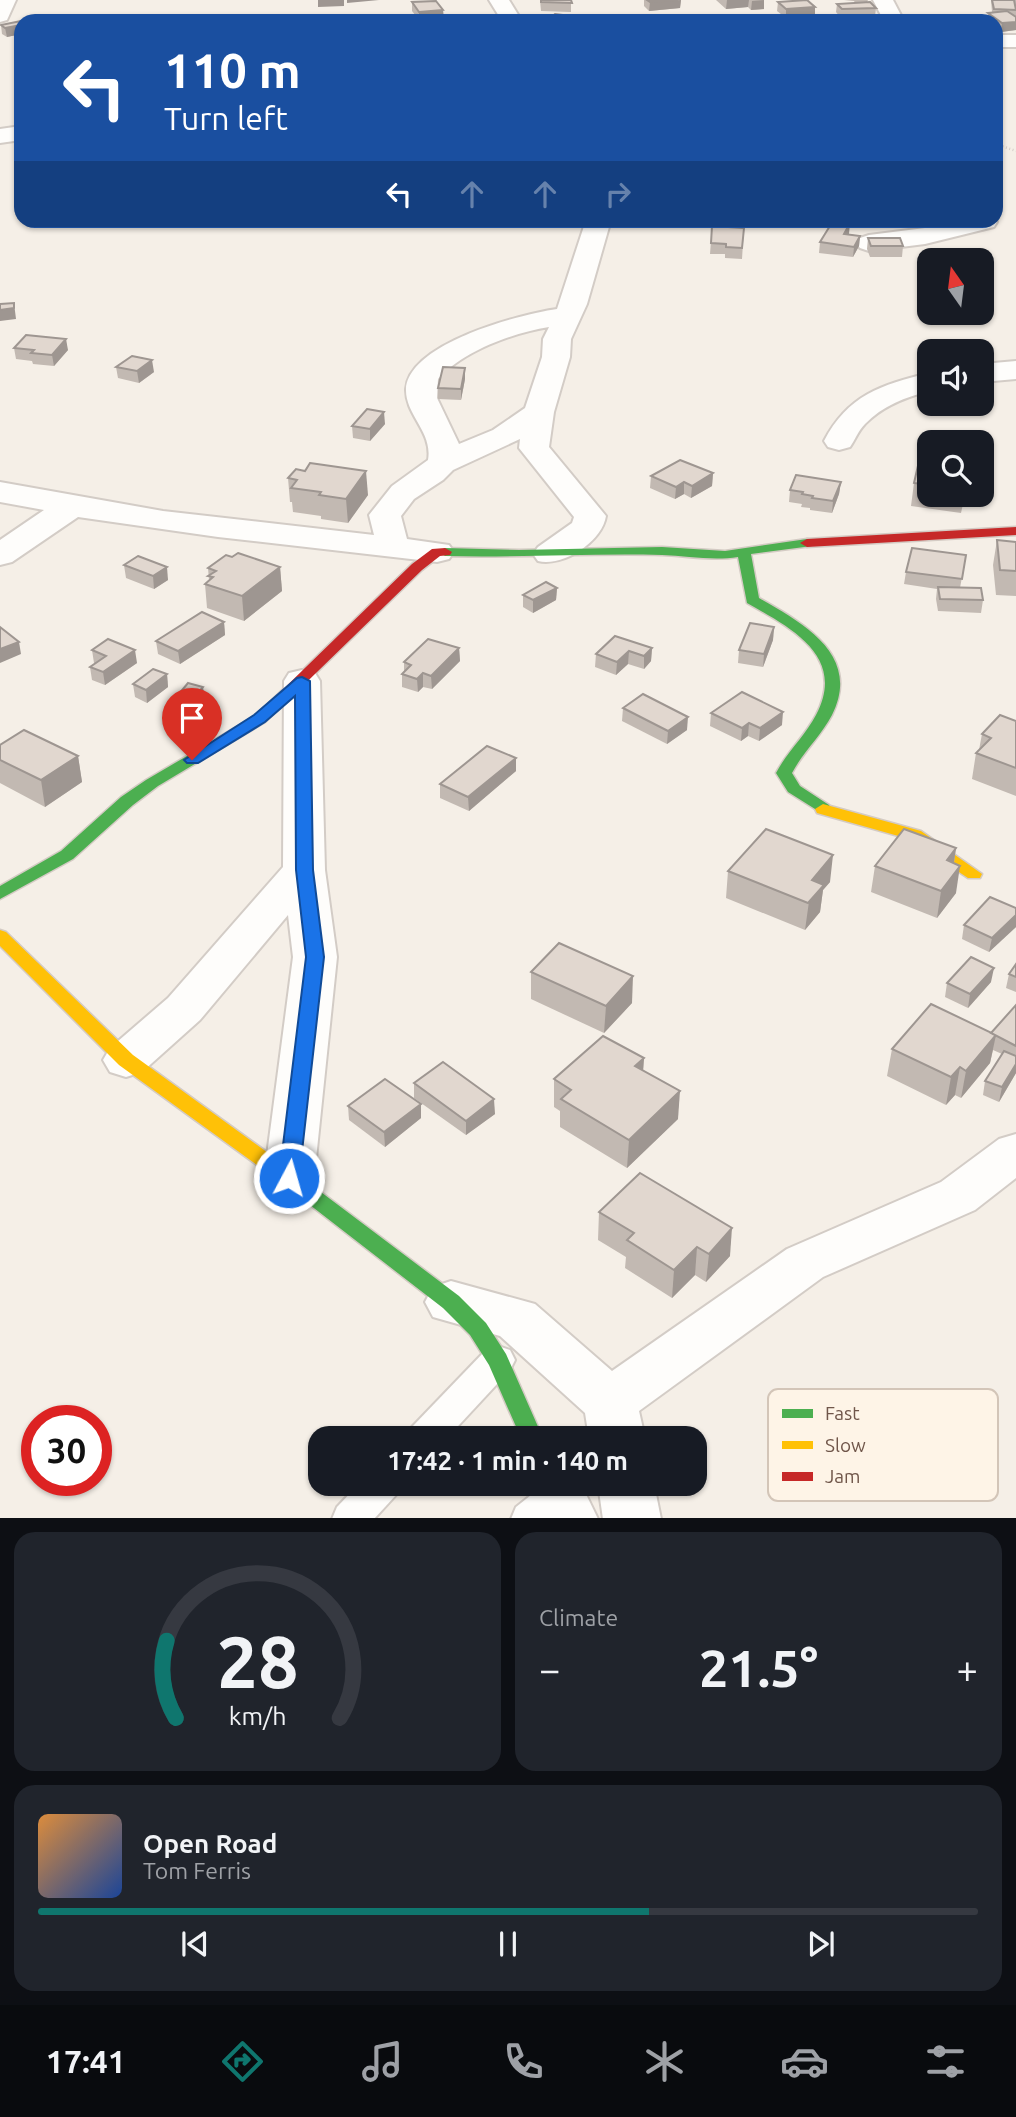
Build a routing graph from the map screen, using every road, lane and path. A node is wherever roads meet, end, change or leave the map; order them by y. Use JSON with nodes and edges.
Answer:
{"nodes":[{"id":1,"x":6,"y":0,"type":"edge"},
{"id":2,"x":0,"y":16,"type":"edge"},
{"id":3,"x":1010,"y":220,"type":"dead end"},
{"id":4,"x":1003,"y":221,"type":"edge"},
{"id":5,"x":596,"y":228,"type":"edge"},
{"id":6,"x":962,"y":228,"type":"edge"},
{"id":7,"x":869,"y":243,"type":"edge"},
{"id":8,"x":568,"y":316,"type":"junction"},
{"id":9,"x":1016,"y":370,"type":"edge"},
{"id":10,"x":994,"y":372,"type":"edge"},
{"id":11,"x":917,"y":386,"type":"edge"},
{"id":12,"x":539,"y":412,"type":"junction"},
{"id":13,"x":839,"y":441,"type":"dead end"},
{"id":14,"x":442,"y":463,"type":"junction"},
{"id":15,"x":0,"y":492,"type":"edge"},
{"id":16,"x":70,"y":507,"type":"junction"},
{"id":17,"x":1016,"y":531,"type":"edge"},
{"id":18,"x":393,"y":547,"type":"junction"},
{"id":19,"x":437,"y":552,"type":"junction"},
{"id":20,"x":744,"y":553,"type":"junction"},
{"id":21,"x":550,"y":554,"type":"junction"},
{"id":22,"x":0,"y":555,"type":"edge"},
{"id":23,"x":302,"y":681,"type":"junction"},
{"id":24,"x":304,"y":870,"type":"junction"},
{"id":25,"x":974,"y":874,"type":"dead end"},
{"id":26,"x":0,"y":893,"type":"edge"},
{"id":27,"x":0,"y":936,"type":"edge"},
{"id":28,"x":126,"y":1060,"type":"junction"},
{"id":29,"x":1016,"y":1152,"type":"edge"},
{"id":30,"x":289,"y":1178,"type":"junction"},
{"id":31,"x":451,"y":1302,"type":"junction"},
{"id":32,"x":498,"y":1360,"type":"junction"},
{"id":33,"x":613,"y":1420,"type":"edge"},
{"id":34,"x":436,"y":1426,"type":"edge"},
{"id":35,"x":527,"y":1426,"type":"edge"},
{"id":36,"x":371,"y":1496,"type":"edge"},
{"id":37,"x":628,"y":1496,"type":"edge"},
{"id":38,"x":350,"y":1518,"type":"edge"},
{"id":39,"x":632,"y":1518,"type":"edge"}],
"edges":[{"from":1,"to":2,"type":"street"},
{"from":3,"to":4,"type":"street"},
{"from":5,"to":8,"type":"street"},
{"from":6,"to":7,"type":"street"},
{"from":8,"to":12,"type":"street"},
{"from":8,"to":14,"type":"street"},
{"from":9,"to":10,"type":"street"},
{"from":11,"to":13,"type":"street"},
{"from":12,"to":14,"type":"street"},
{"from":12,"to":21,"type":"street"},
{"from":14,"to":18,"type":"street"},
{"from":15,"to":16,"type":"street"},
{"from":16,"to":18,"type":"street"},
{"from":16,"to":22,"type":"street"},
{"from":17,"to":20,"type":"street"},
{"from":18,"to":19,"type":"street"},
{"from":19,"to":21,"type":"street"},
{"from":19,"to":23,"type":"street"},
{"from":20,"to":21,"type":"street"},
{"from":20,"to":25,"type":"street"},
{"from":23,"to":24,"type":"street"},
{"from":23,"to":26,"type":"street"},
{"from":24,"to":28,"type":"street"},
{"from":24,"to":30,"type":"street"},
{"from":27,"to":28,"type":"street"},
{"from":28,"to":30,"type":"street"},
{"from":29,"to":33,"type":"street"},
{"from":30,"to":31,"type":"street"},
{"from":31,"to":32,"type":"street"},
{"from":31,"to":33,"type":"street"},
{"from":32,"to":34,"type":"lane"},
{"from":32,"to":35,"type":"street"},
{"from":36,"to":38,"type":"lane"},
{"from":37,"to":39,"type":"street"}]}
